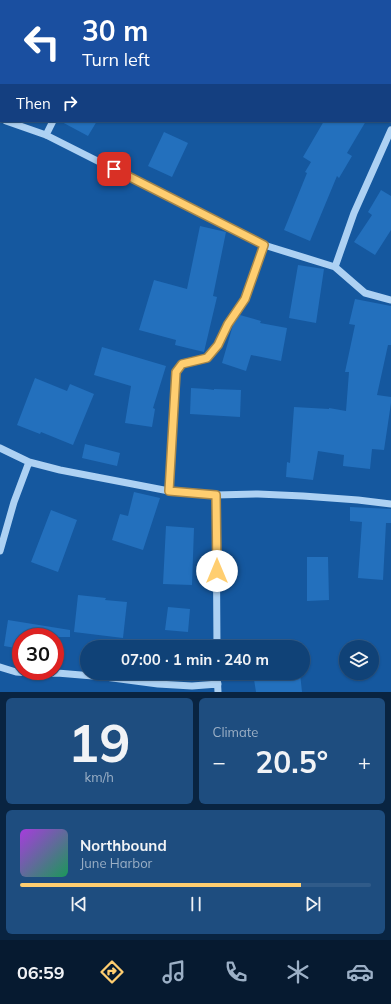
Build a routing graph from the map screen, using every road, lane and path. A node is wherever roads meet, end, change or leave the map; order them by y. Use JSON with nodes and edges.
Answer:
{"nodes":[{"id":1,"x":9,"y":122,"type":"edge"},
{"id":2,"x":52,"y":122,"type":"edge"},
{"id":3,"x":391,"y":130,"type":"edge"},
{"id":4,"x":46,"y":135,"type":"junction"},
{"id":5,"x":264,"y":245,"type":"junction"},
{"id":6,"x":335,"y":267,"type":"junction"},
{"id":7,"x":391,"y":300,"type":"edge"},
{"id":8,"x":0,"y":448,"type":"edge"},
{"id":9,"x":29,"y":462,"type":"junction"},
{"id":10,"x":169,"y":491,"type":"junction"},
{"id":11,"x":216,"y":495,"type":"junction"},
{"id":12,"x":391,"y":504,"type":"edge"},
{"id":13,"x":0,"y":551,"type":"edge"},
{"id":14,"x":217,"y":640,"type":"edge"},
{"id":15,"x":0,"y":667,"type":"edge"},
{"id":16,"x":218,"y":688,"type":"edge"}],
"edges":[{"from":1,"to":4,"type":"street"},
{"from":2,"to":4,"type":"street"},
{"from":3,"to":6,"type":"street"},
{"from":4,"to":5,"type":"street"},
{"from":5,"to":6,"type":"street"},
{"from":5,"to":10,"type":"street"},
{"from":6,"to":7,"type":"street"},
{"from":8,"to":9,"type":"street"},
{"from":9,"to":10,"type":"street"},
{"from":9,"to":13,"type":"street"},
{"from":10,"to":11,"type":"street"},
{"from":11,"to":12,"type":"street"},
{"from":11,"to":14,"type":"street"},
{"from":15,"to":16,"type":"street"}]}
